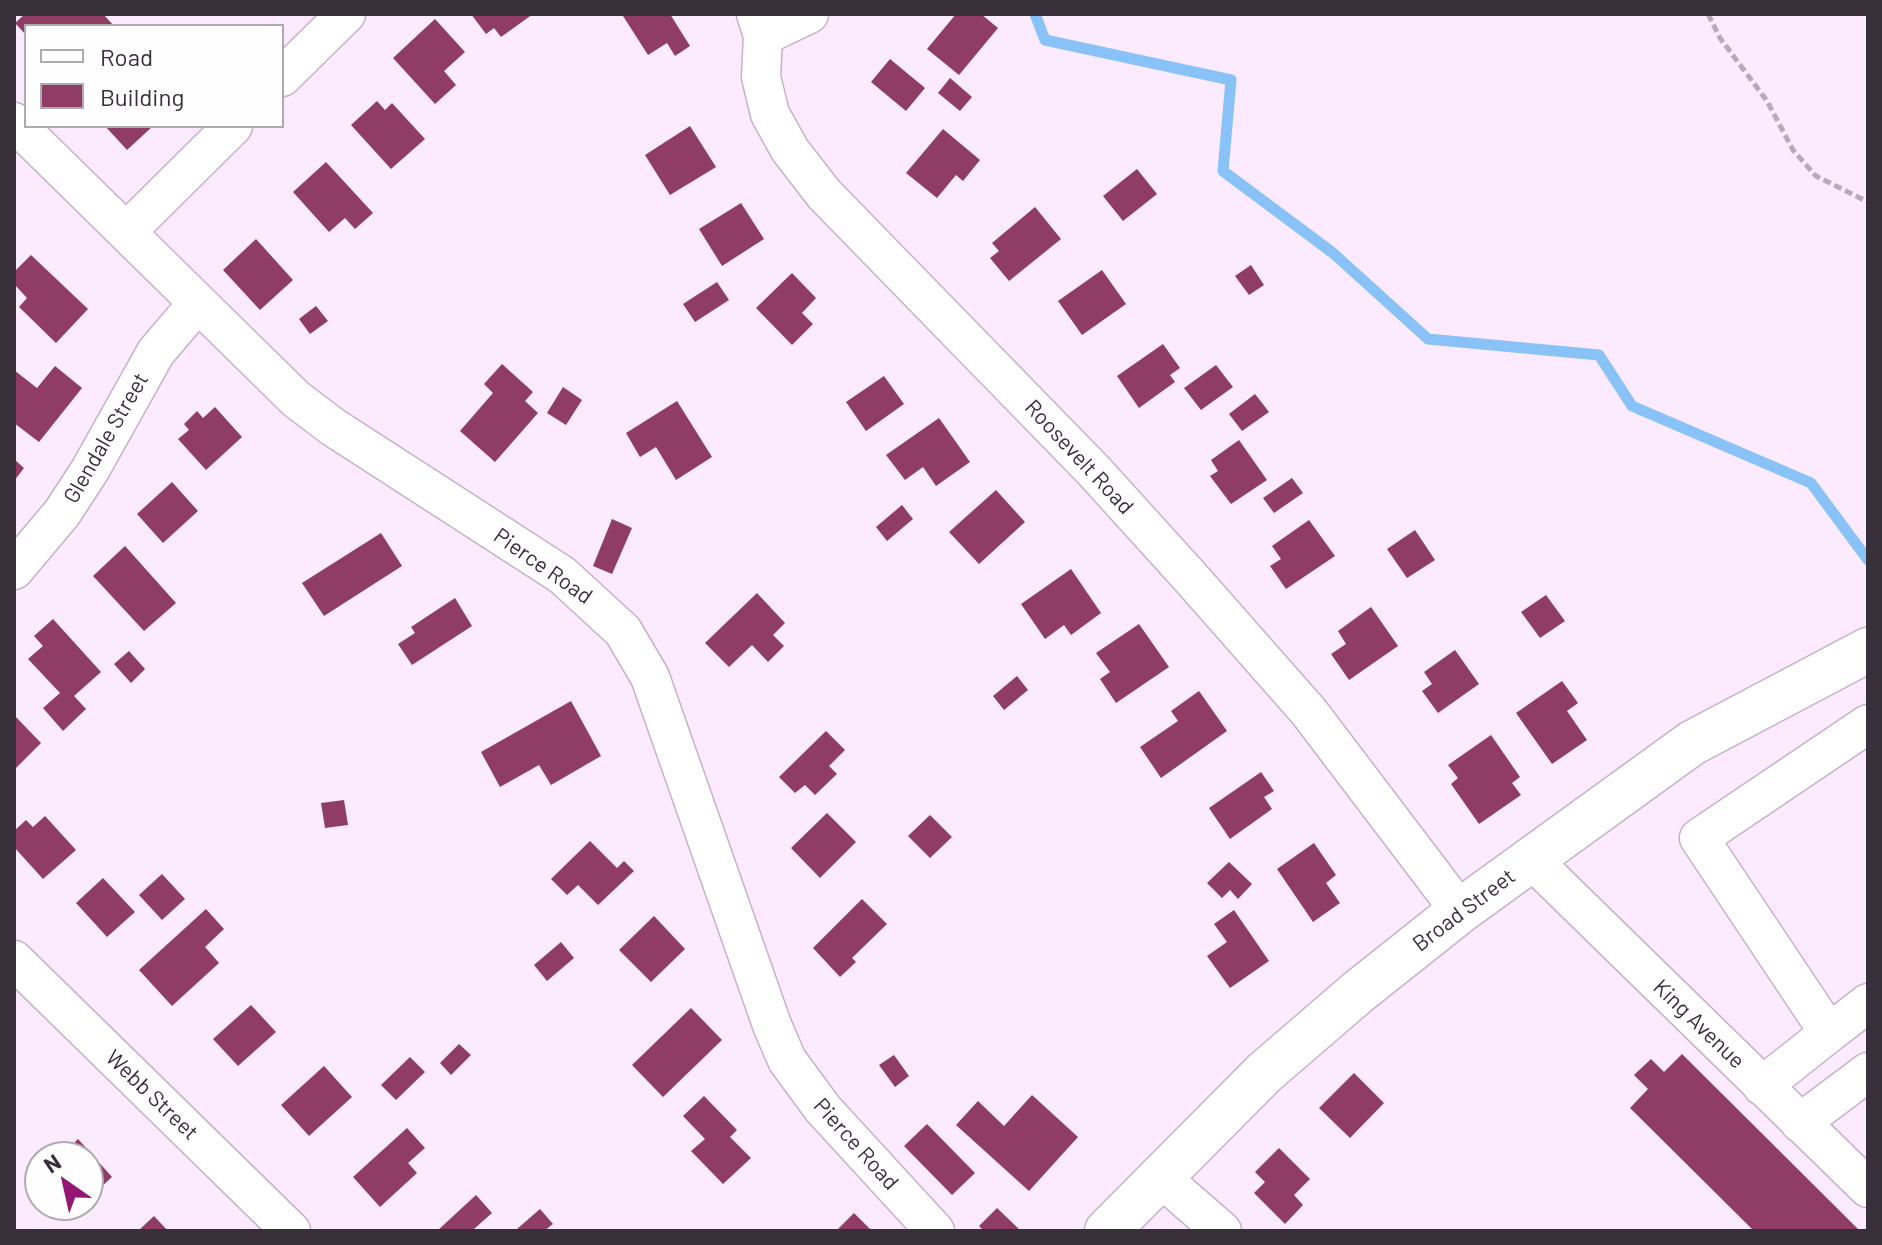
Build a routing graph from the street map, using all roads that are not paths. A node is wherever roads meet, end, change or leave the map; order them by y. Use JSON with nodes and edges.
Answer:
{"nodes":[{"id":1,"x":346,"y":14,"type":"edge"},
{"id":2,"x":809,"y":14,"type":"edge"},
{"id":3,"x":759,"y":25,"type":"edge"},
{"id":4,"x":284,"y":75,"type":"edge"},
{"id":5,"x":14,"y":122,"type":"edge"},
{"id":6,"x":231,"y":128,"type":"edge"},
{"id":7,"x":126,"y":232,"type":"junction"},
{"id":8,"x":197,"y":304,"type":"junction"},
{"id":9,"x":14,"y":570,"type":"edge"},
{"id":10,"x":1868,"y":650,"type":"edge"},
{"id":11,"x":1868,"y":724,"type":"edge"},
{"id":12,"x":1531,"y":859,"type":"junction"},
{"id":13,"x":1460,"y":911,"type":"junction"},
{"id":14,"x":14,"y":960,"type":"edge"},
{"id":15,"x":1868,"y":1003,"type":"edge"},
{"id":16,"x":1829,"y":1033,"type":"junction"},
{"id":17,"x":1868,"y":1072,"type":"edge"},
{"id":18,"x":1762,"y":1086,"type":"junction"},
{"id":19,"x":1800,"y":1123,"type":"junction"},
{"id":20,"x":1160,"y":1177,"type":"junction"},
{"id":21,"x":1868,"y":1188,"type":"edge"},
{"id":22,"x":291,"y":1231,"type":"edge"},
{"id":23,"x":935,"y":1231,"type":"edge"},
{"id":24,"x":1107,"y":1231,"type":"edge"},
{"id":25,"x":1222,"y":1231,"type":"edge"}],
"edges":[{"from":1,"to":4,"type":"street"},
{"from":2,"to":3,"type":"street","name":"Roosevelt Road"},
{"from":3,"to":13,"type":"street","name":"Roosevelt Road"},
{"from":5,"to":7,"type":"street","name":"Pierce Road"},
{"from":6,"to":7,"type":"street"},
{"from":7,"to":8,"type":"street","name":"Pierce Road"},
{"from":8,"to":9,"type":"street","name":"Glendale Street"},
{"from":8,"to":23,"type":"street","name":"Pierce Road"},
{"from":10,"to":12,"type":"main road","name":"Broad Street"},
{"from":11,"to":16,"type":"street"},
{"from":12,"to":13,"type":"main road","name":"Broad Street"},
{"from":12,"to":18,"type":"street","name":"King Avenue"},
{"from":13,"to":20,"type":"main road","name":"Broad Street"},
{"from":14,"to":22,"type":"street","name":"Webb Street"},
{"from":15,"to":16,"type":"street"},
{"from":16,"to":18,"type":"street"},
{"from":17,"to":19,"type":"street"},
{"from":18,"to":19,"type":"street","name":"King Avenue"},
{"from":19,"to":21,"type":"street","name":"King Avenue"},
{"from":20,"to":24,"type":"main road","name":"Broad Street"},
{"from":20,"to":25,"type":"street"}]}
